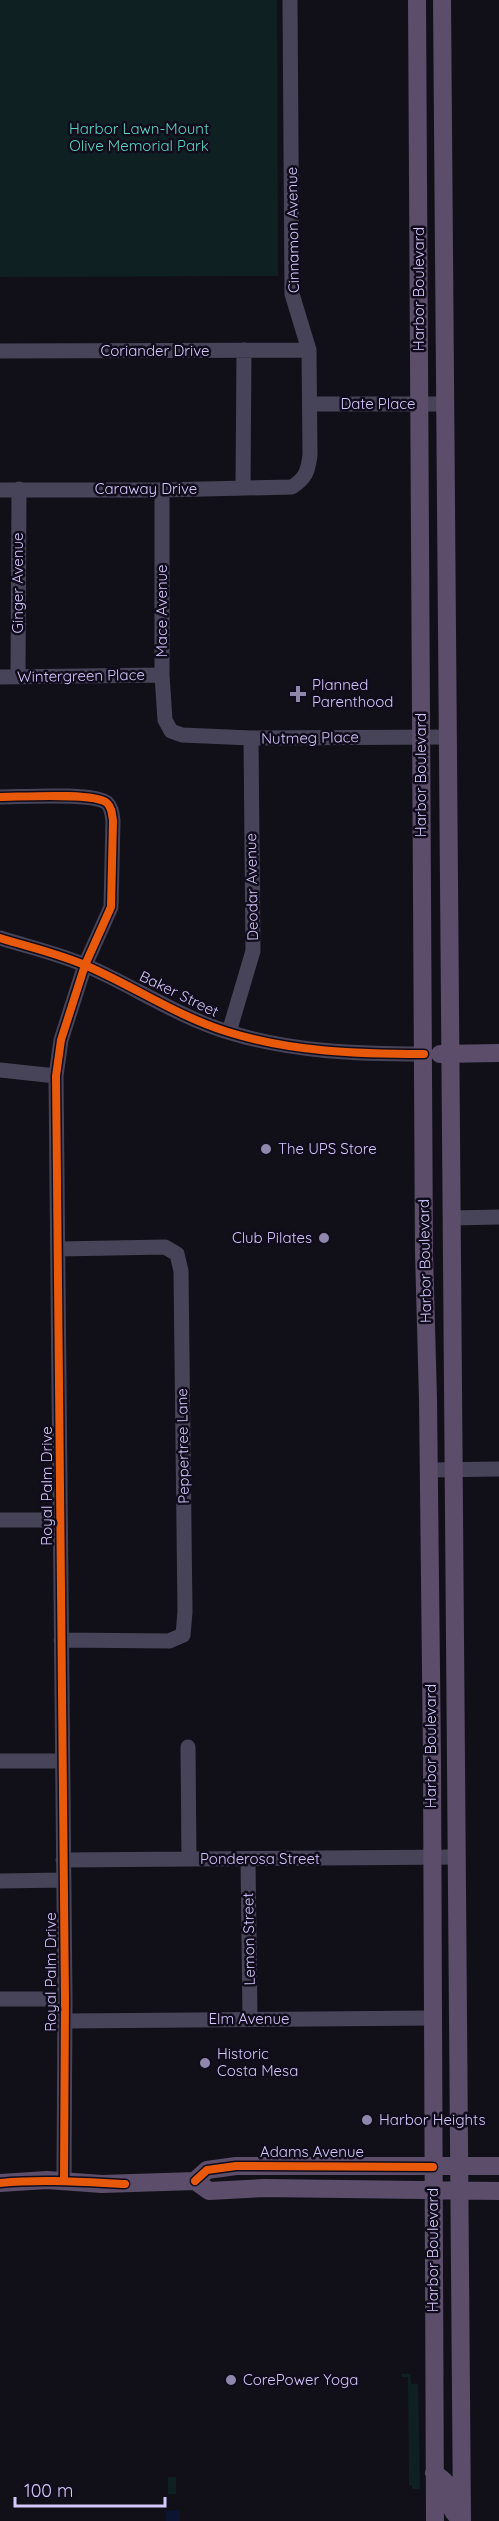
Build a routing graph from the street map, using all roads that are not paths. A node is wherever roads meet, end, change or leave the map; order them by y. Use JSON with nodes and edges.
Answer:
{"nodes":[{"id":1,"x":290,"y":0,"type":"edge"},
{"id":2,"x":417,"y":0,"type":"edge"},
{"id":3,"x":442,"y":0,"type":"edge"},
{"id":4,"x":443,"y":157,"type":"junction"},
{"id":5,"x":418,"y":159,"type":"junction"},
{"id":6,"x":244,"y":350,"type":"junction"},
{"id":7,"x":309,"y":350,"type":"junction"},
{"id":8,"x":0,"y":351,"type":"edge"},
{"id":9,"x":419,"y":404,"type":"junction"},
{"id":10,"x":446,"y":404,"type":"junction"},
{"id":11,"x":310,"y":405,"type":"junction"},
{"id":12,"x":292,"y":487,"type":"joint"},
{"id":13,"x":243,"y":488,"type":"junction"},
{"id":14,"x":19,"y":489,"type":"junction"},
{"id":15,"x":0,"y":490,"type":"edge"},
{"id":16,"x":162,"y":490,"type":"junction"},
{"id":17,"x":162,"y":675,"type":"junction"},
{"id":18,"x":0,"y":677,"type":"edge"},
{"id":19,"x":18,"y":677,"type":"junction"},
{"id":20,"x":171,"y":731,"type":"joint"},
{"id":21,"x":421,"y":736,"type":"junction"},
{"id":22,"x":449,"y":737,"type":"junction"},
{"id":23,"x":251,"y":738,"type":"junction"},
{"id":24,"x":0,"y":797,"type":"edge"},
{"id":25,"x":0,"y":938,"type":"edge"},
{"id":26,"x":85,"y":965,"type":"junction"},
{"id":27,"x":229,"y":1032,"type":"junction"},
{"id":28,"x":499,"y":1053,"type":"edge"},
{"id":29,"x":424,"y":1054,"type":"junction"},
{"id":30,"x":451,"y":1054,"type":"junction"},
{"id":31,"x":0,"y":1070,"type":"edge"},
{"id":32,"x":56,"y":1076,"type":"junction"},
{"id":33,"x":499,"y":1217,"type":"edge"},
{"id":34,"x":452,"y":1218,"type":"junction"},
{"id":35,"x":59,"y":1249,"type":"junction"},
{"id":36,"x":499,"y":1469,"type":"edge"},
{"id":37,"x":429,"y":1470,"type":"junction"},
{"id":38,"x":455,"y":1470,"type":"junction"},
{"id":39,"x":0,"y":1520,"type":"edge"},
{"id":40,"x":60,"y":1520,"type":"junction"},
{"id":41,"x":61,"y":1640,"type":"junction"},
{"id":42,"x":188,"y":1747,"type":"dead end"},
{"id":43,"x":0,"y":1761,"type":"edge"},
{"id":44,"x":62,"y":1761,"type":"junction"},
{"id":45,"x":432,"y":1857,"type":"junction"},
{"id":46,"x":457,"y":1857,"type":"junction"},
{"id":47,"x":189,"y":1859,"type":"junction"},
{"id":48,"x":249,"y":1859,"type":"junction"},
{"id":49,"x":63,"y":1860,"type":"junction"},
{"id":50,"x":64,"y":1880,"type":"junction"},
{"id":51,"x":0,"y":1881,"type":"edge"},
{"id":52,"x":65,"y":1999,"type":"junction"},
{"id":53,"x":0,"y":2000,"type":"edge"},
{"id":54,"x":432,"y":2018,"type":"junction"},
{"id":55,"x":250,"y":2019,"type":"junction"},
{"id":56,"x":65,"y":2020,"type":"junction"},
{"id":57,"x":499,"y":2166,"type":"edge"},
{"id":58,"x":433,"y":2167,"type":"junction"},
{"id":59,"x":459,"y":2167,"type":"junction"},
{"id":60,"x":64,"y":2181,"type":"junction"},
{"id":61,"x":195,"y":2181,"type":"junction"},
{"id":62,"x":0,"y":2183,"type":"edge"},
{"id":63,"x":433,"y":2191,"type":"junction"},
{"id":64,"x":459,"y":2191,"type":"junction"},
{"id":65,"x":499,"y":2191,"type":"edge"},
{"id":66,"x":435,"y":2473,"type":"junction"},
{"id":67,"x":462,"y":2520,"type":"edge"},
{"id":68,"x":435,"y":2521,"type":"edge"}],
"edges":[{"from":1,"to":7,"type":"street","name":"Cinnamon Avenue"},
{"from":2,"to":5,"type":"main road","name":"Harbor Boulevard"},
{"from":3,"to":4,"type":"main road","name":"Harbor Boulevard"},
{"from":4,"to":5,"type":"main road"},
{"from":4,"to":10,"type":"main road","name":"Harbor Boulevard"},
{"from":5,"to":9,"type":"main road","name":"Harbor Boulevard"},
{"from":6,"to":7,"type":"street","name":"Coriander Drive"},
{"from":6,"to":8,"type":"street","name":"Coriander Drive"},
{"from":6,"to":13,"type":"street"},
{"from":7,"to":11,"type":"street","name":"Cinnamon Avenue"},
{"from":9,"to":10,"type":"street","name":"Date Place"},
{"from":9,"to":11,"type":"street","name":"Date Place"},
{"from":9,"to":21,"type":"main road","name":"Harbor Boulevard"},
{"from":10,"to":22,"type":"main road","name":"Harbor Boulevard"},
{"from":11,"to":12,"type":"street","name":"Cinnamon Avenue"},
{"from":12,"to":13,"type":"street","name":"Caraway Drive"},
{"from":13,"to":16,"type":"street","name":"Caraway Drive"},
{"from":14,"to":15,"type":"street","name":"Caraway Drive"},
{"from":14,"to":16,"type":"street","name":"Caraway Drive"},
{"from":14,"to":19,"type":"street","name":"Ginger Avenue"},
{"from":16,"to":17,"type":"street","name":"Mace Avenue"},
{"from":17,"to":19,"type":"street","name":"Wintergreen Place"},
{"from":17,"to":20,"type":"street","name":"Mace Avenue"},
{"from":18,"to":19,"type":"street","name":"Wintergreen Place"},
{"from":20,"to":23,"type":"street","name":"Nutmeg Place"},
{"from":21,"to":22,"type":"street","name":"Nutmeg Place"},
{"from":21,"to":23,"type":"street","name":"Nutmeg Place"},
{"from":21,"to":29,"type":"main road","name":"Harbor Boulevard"},
{"from":22,"to":30,"type":"main road","name":"Harbor Boulevard"},
{"from":23,"to":27,"type":"street","name":"Deodar Avenue"},
{"from":24,"to":26,"type":"street","name":"Royal Palm Drive"},
{"from":25,"to":26,"type":"street","name":"Baker Street"},
{"from":26,"to":27,"type":"street","name":"Baker Street"},
{"from":26,"to":32,"type":"street","name":"Royal Palm Drive"},
{"from":27,"to":29,"type":"street","name":"Baker Street"},
{"from":28,"to":30,"type":"main road","name":"Baker Street"},
{"from":29,"to":30,"type":"main road","name":"Baker Street"},
{"from":29,"to":37,"type":"main road","name":"Harbor Boulevard"},
{"from":30,"to":34,"type":"main road","name":"Harbor Boulevard"},
{"from":31,"to":32,"type":"street"},
{"from":32,"to":35,"type":"street","name":"Royal Palm Drive"},
{"from":33,"to":34,"type":"street"},
{"from":34,"to":38,"type":"main road","name":"Harbor Boulevard"},
{"from":35,"to":40,"type":"street","name":"Royal Palm Drive"},
{"from":35,"to":41,"type":"street","name":"Peppertree Lane"},
{"from":36,"to":38,"type":"street"},
{"from":37,"to":38,"type":"street"},
{"from":37,"to":45,"type":"main road","name":"Harbor Boulevard"},
{"from":38,"to":46,"type":"main road","name":"Harbor Boulevard"},
{"from":39,"to":40,"type":"street"},
{"from":40,"to":41,"type":"street","name":"Royal Palm Drive"},
{"from":41,"to":44,"type":"street","name":"Royal Palm Drive"},
{"from":42,"to":47,"type":"street"},
{"from":43,"to":44,"type":"street"},
{"from":44,"to":49,"type":"street","name":"Royal Palm Drive"},
{"from":45,"to":46,"type":"street","name":"Ponderosa Street"},
{"from":45,"to":48,"type":"street","name":"Ponderosa Street"},
{"from":45,"to":54,"type":"main road","name":"Harbor Boulevard"},
{"from":46,"to":59,"type":"main road","name":"Harbor Boulevard"},
{"from":47,"to":48,"type":"street","name":"Ponderosa Street"},
{"from":47,"to":49,"type":"street","name":"Ponderosa Street"},
{"from":48,"to":55,"type":"street","name":"Lemon Street"},
{"from":49,"to":50,"type":"street","name":"Royal Palm Drive"},
{"from":50,"to":51,"type":"street"},
{"from":50,"to":52,"type":"street","name":"Royal Palm Drive"},
{"from":52,"to":53,"type":"street"},
{"from":52,"to":56,"type":"street","name":"Royal Palm Drive"},
{"from":54,"to":55,"type":"street","name":"Elm Avenue"},
{"from":54,"to":58,"type":"main road","name":"Harbor Boulevard"},
{"from":55,"to":56,"type":"street","name":"Elm Avenue"},
{"from":56,"to":60,"type":"street","name":"Royal Palm Drive"},
{"from":57,"to":59,"type":"main road","name":"Adams Avenue"},
{"from":58,"to":59,"type":"main road","name":"Adams Avenue"},
{"from":58,"to":61,"type":"main road","name":"Adams Avenue"},
{"from":58,"to":63,"type":"main road","name":"Harbor Boulevard"},
{"from":59,"to":64,"type":"main road","name":"Harbor Boulevard"},
{"from":60,"to":61,"type":"main road","name":"Adams Avenue"},
{"from":60,"to":62,"type":"main road","name":"Adams Avenue"},
{"from":61,"to":63,"type":"main road","name":"Adams Avenue"},
{"from":63,"to":64,"type":"main road","name":"Adams Avenue"},
{"from":63,"to":66,"type":"main road","name":"Harbor Boulevard"},
{"from":64,"to":65,"type":"main road","name":"Adams Avenue"},
{"from":64,"to":67,"type":"main road","name":"Harbor Boulevard"},
{"from":66,"to":67,"type":"main road"},
{"from":66,"to":68,"type":"main road","name":"Harbor Boulevard"}]}
